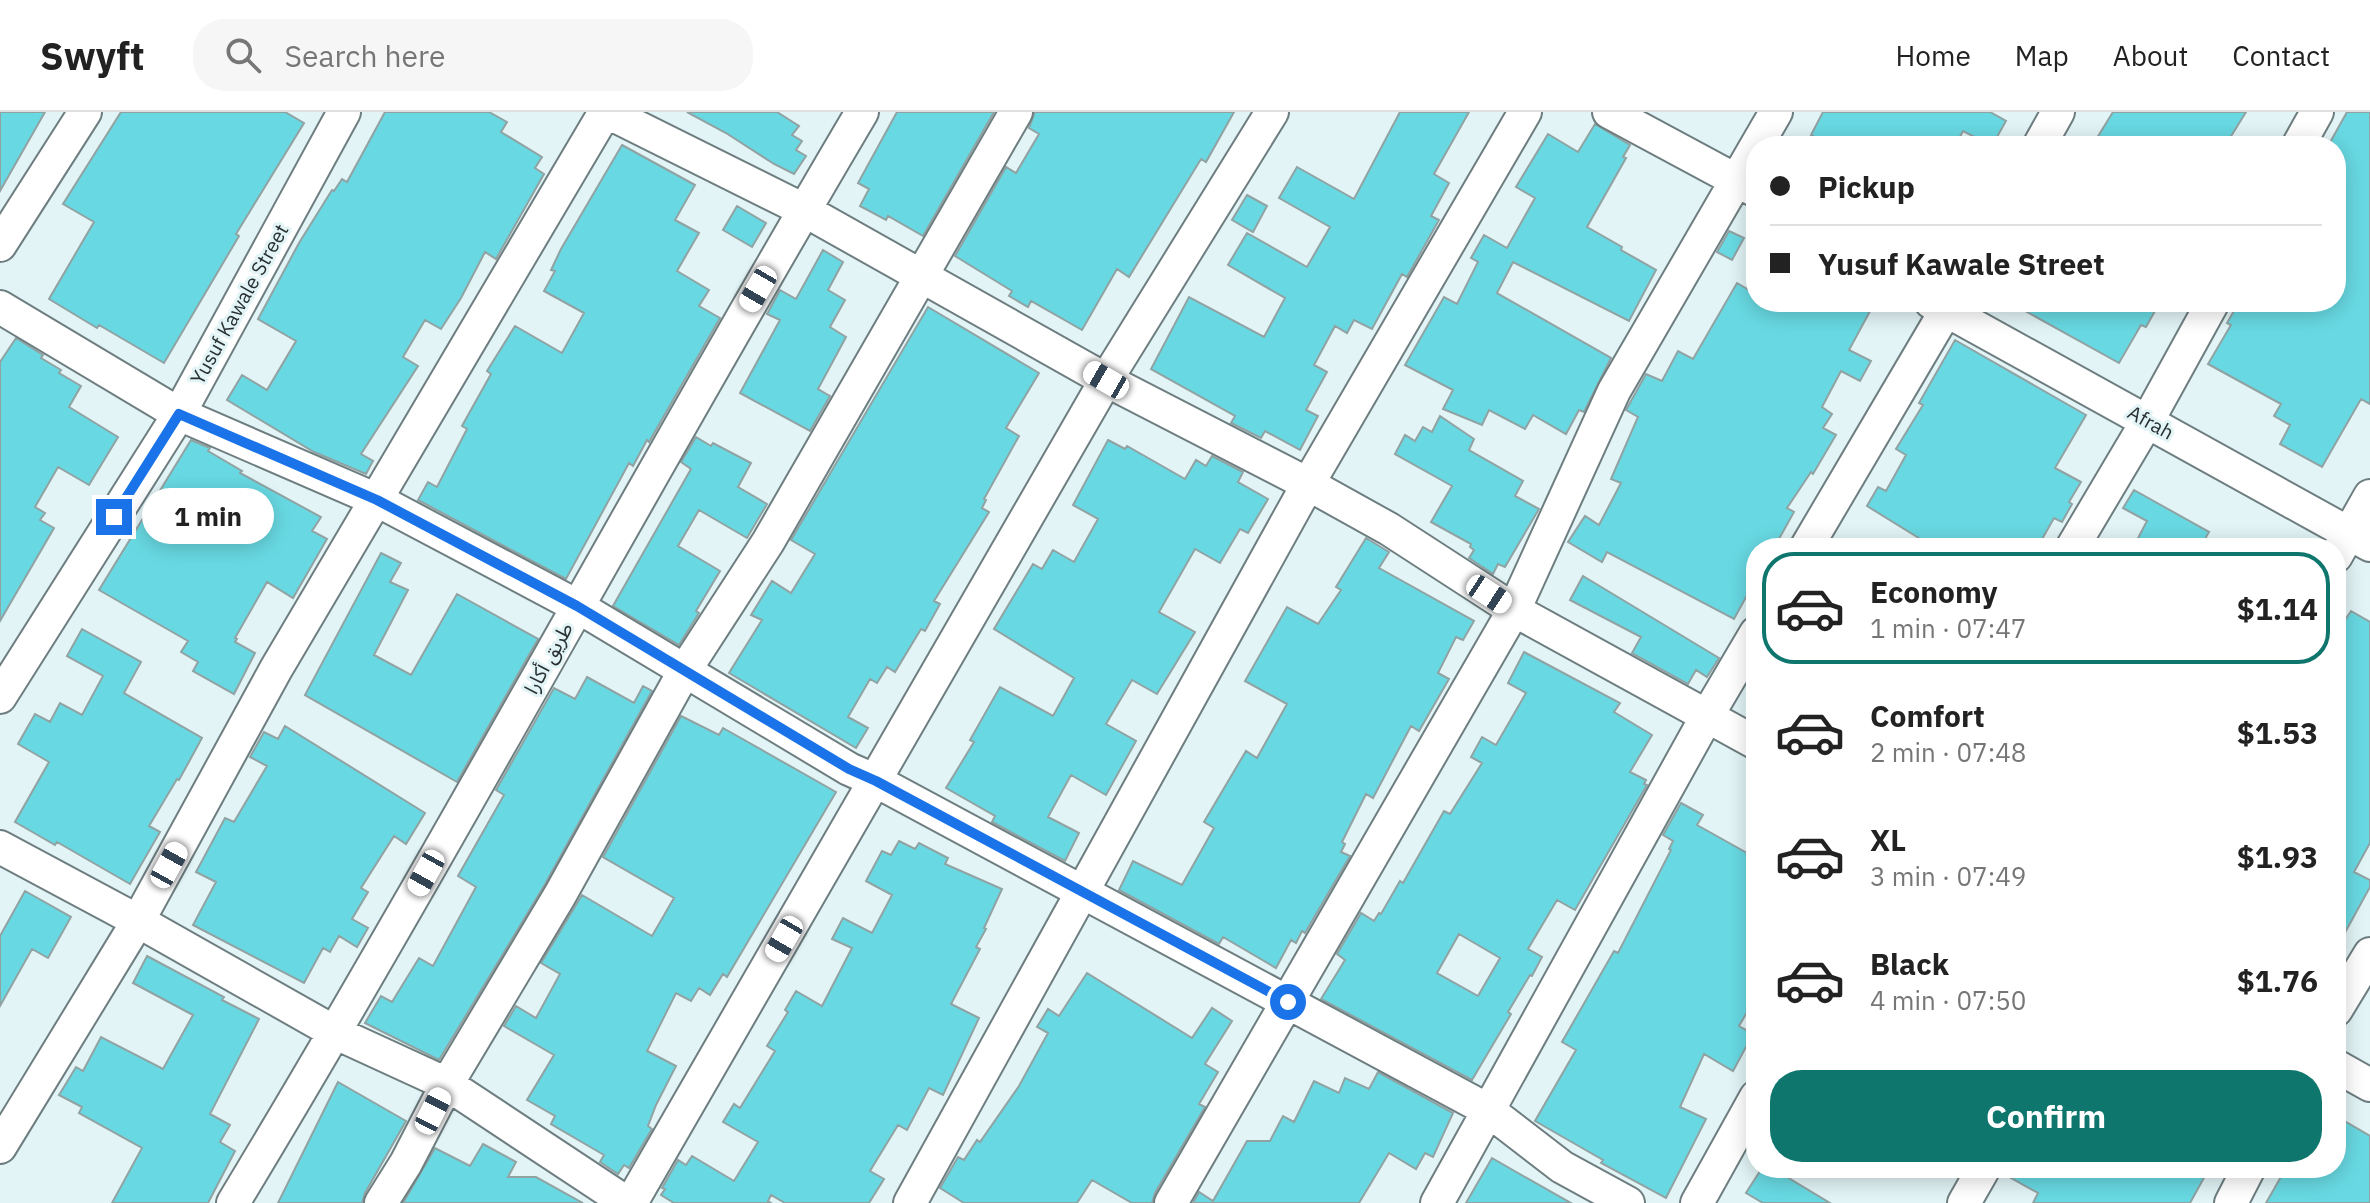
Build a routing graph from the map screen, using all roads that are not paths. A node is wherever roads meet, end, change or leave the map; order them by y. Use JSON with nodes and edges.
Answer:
{"nodes":[{"id":1,"x":85,"y":112,"type":"edge"},
{"id":2,"x":344,"y":112,"type":"edge"},
{"id":3,"x":606,"y":112,"type":"edge"},
{"id":4,"x":862,"y":112,"type":"edge"},
{"id":5,"x":1016,"y":112,"type":"edge"},
{"id":6,"x":1272,"y":112,"type":"edge"},
{"id":7,"x":1525,"y":112,"type":"edge"},
{"id":8,"x":1609,"y":112,"type":"edge"},
{"id":9,"x":1776,"y":112,"type":"edge"},
{"id":10,"x":2058,"y":112,"type":"edge"},
{"id":11,"x":2317,"y":112,"type":"edge"},
{"id":12,"x":1766,"y":136,"type":"edge"},
{"id":13,"x":2045,"y":136,"type":"edge"},
{"id":14,"x":2304,"y":136,"type":"edge"},
{"id":15,"x":1746,"y":184,"type":"edge"},
{"id":16,"x":804,"y":210,"type":"junction"},
{"id":17,"x":0,"y":245,"type":"edge"},
{"id":18,"x":922,"y":275,"type":"junction"},
{"id":19,"x":0,"y":307,"type":"edge"},
{"id":20,"x":1938,"y":312,"type":"edge"},
{"id":21,"x":1955,"y":312,"type":"edge"},
{"id":22,"x":2207,"y":312,"type":"edge"},
{"id":23,"x":1106,"y":380,"type":"junction"},
{"id":24,"x":179,"y":414,"type":"junction"},
{"id":25,"x":2148,"y":420,"type":"junction"},
{"id":26,"x":1308,"y":484,"type":"junction"},
{"id":27,"x":2370,"y":496,"type":"edge"},
{"id":28,"x":377,"y":500,"type":"junction"},
{"id":29,"x":1812,"y":538,"type":"edge"},
{"id":30,"x":2078,"y":538,"type":"edge"},
{"id":31,"x":2341,"y":538,"type":"edge"},
{"id":32,"x":2352,"y":545,"type":"edge"},
{"id":33,"x":577,"y":606,"type":"junction"},
{"id":34,"x":1514,"y":610,"type":"junction"},
{"id":35,"x":1746,"y":650,"type":"edge"},
{"id":36,"x":685,"y":670,"type":"junction"},
{"id":37,"x":0,"y":697,"type":"edge"},
{"id":38,"x":1707,"y":716,"type":"junction"},
{"id":39,"x":1746,"y":737,"type":"edge"},
{"id":40,"x":876,"y":781,"type":"junction"},
{"id":41,"x":0,"y":847,"type":"edge"},
{"id":42,"x":1083,"y":892,"type":"junction"},
{"id":43,"x":138,"y":921,"type":"junction"},
{"id":44,"x":2370,"y":954,"type":"edge"},
{"id":45,"x":2346,"y":994,"type":"edge"},
{"id":46,"x":1288,"y":1002,"type":"junction"},
{"id":47,"x":336,"y":1033,"type":"junction"},
{"id":48,"x":2346,"y":1072,"type":"edge"},
{"id":49,"x":447,"y":1084,"type":"junction"},
{"id":50,"x":2370,"y":1085,"type":"edge"},
{"id":51,"x":1488,"y":1110,"type":"junction"},
{"id":52,"x":1746,"y":1115,"type":"edge"},
{"id":53,"x":0,"y":1147,"type":"edge"},
{"id":54,"x":1978,"y":1178,"type":"edge"},
{"id":55,"x":2244,"y":1178,"type":"edge"},
{"id":56,"x":233,"y":1203,"type":"edge"},
{"id":57,"x":381,"y":1203,"type":"edge"},
{"id":58,"x":629,"y":1203,"type":"edge"},
{"id":59,"x":910,"y":1203,"type":"edge"},
{"id":60,"x":1171,"y":1203,"type":"edge"},
{"id":61,"x":1437,"y":1203,"type":"edge"},
{"id":62,"x":1628,"y":1203,"type":"edge"},
{"id":63,"x":1697,"y":1203,"type":"edge"},
{"id":64,"x":1964,"y":1203,"type":"edge"},
{"id":65,"x":2231,"y":1203,"type":"edge"}],
"edges":[{"from":1,"to":17,"type":"street"},
{"from":2,"to":24,"type":"street","name":"Yusuf Kawale Street"},
{"from":3,"to":16,"type":"street"},
{"from":3,"to":28,"type":"street"},
{"from":4,"to":16,"type":"street","name":"طريق أكارا"},
{"from":5,"to":18,"type":"street"},
{"from":6,"to":23,"type":"street"},
{"from":7,"to":26,"type":"street"},
{"from":8,"to":15,"type":"street"},
{"from":9,"to":12,"type":"street"},
{"from":10,"to":13,"type":"street"},
{"from":11,"to":14,"type":"street"},
{"from":15,"to":34,"type":"street"},
{"from":16,"to":18,"type":"street"},
{"from":16,"to":33,"type":"street","name":"طريق أكارا"},
{"from":18,"to":23,"type":"street"},
{"from":18,"to":36,"type":"street"},
{"from":19,"to":24,"type":"street"},
{"from":20,"to":29,"type":"street"},
{"from":21,"to":25,"type":"street","name":"Afrah"},
{"from":22,"to":25,"type":"street"},
{"from":23,"to":26,"type":"street"},
{"from":23,"to":40,"type":"street"},
{"from":24,"to":28,"type":"street"},
{"from":24,"to":37,"type":"street","name":"Yusuf Kawale Street"},
{"from":25,"to":30,"type":"street"},
{"from":25,"to":31,"type":"street","name":"Afrah"},
{"from":26,"to":34,"type":"street"},
{"from":26,"to":42,"type":"street"},
{"from":27,"to":32,"type":"street"},
{"from":28,"to":33,"type":"street"},
{"from":28,"to":43,"type":"street"},
{"from":33,"to":36,"type":"street"},
{"from":33,"to":47,"type":"street","name":"طريق أكارا"},
{"from":34,"to":38,"type":"street"},
{"from":34,"to":46,"type":"street"},
{"from":35,"to":38,"type":"street"},
{"from":36,"to":40,"type":"street"},
{"from":36,"to":49,"type":"street"},
{"from":38,"to":39,"type":"street"},
{"from":38,"to":51,"type":"street"},
{"from":40,"to":42,"type":"street"},
{"from":40,"to":58,"type":"street"},
{"from":41,"to":43,"type":"street"},
{"from":42,"to":46,"type":"street"},
{"from":42,"to":59,"type":"street"},
{"from":43,"to":47,"type":"street"},
{"from":43,"to":53,"type":"street"},
{"from":44,"to":45,"type":"street"},
{"from":46,"to":51,"type":"street"},
{"from":46,"to":60,"type":"street"},
{"from":47,"to":49,"type":"street"},
{"from":47,"to":56,"type":"street","name":"طريق أكارا"},
{"from":48,"to":50,"type":"street"},
{"from":49,"to":57,"type":"street"},
{"from":49,"to":58,"type":"street"},
{"from":51,"to":61,"type":"street"},
{"from":51,"to":62,"type":"street"},
{"from":52,"to":63,"type":"street"},
{"from":54,"to":64,"type":"street"},
{"from":55,"to":65,"type":"street"}]}
